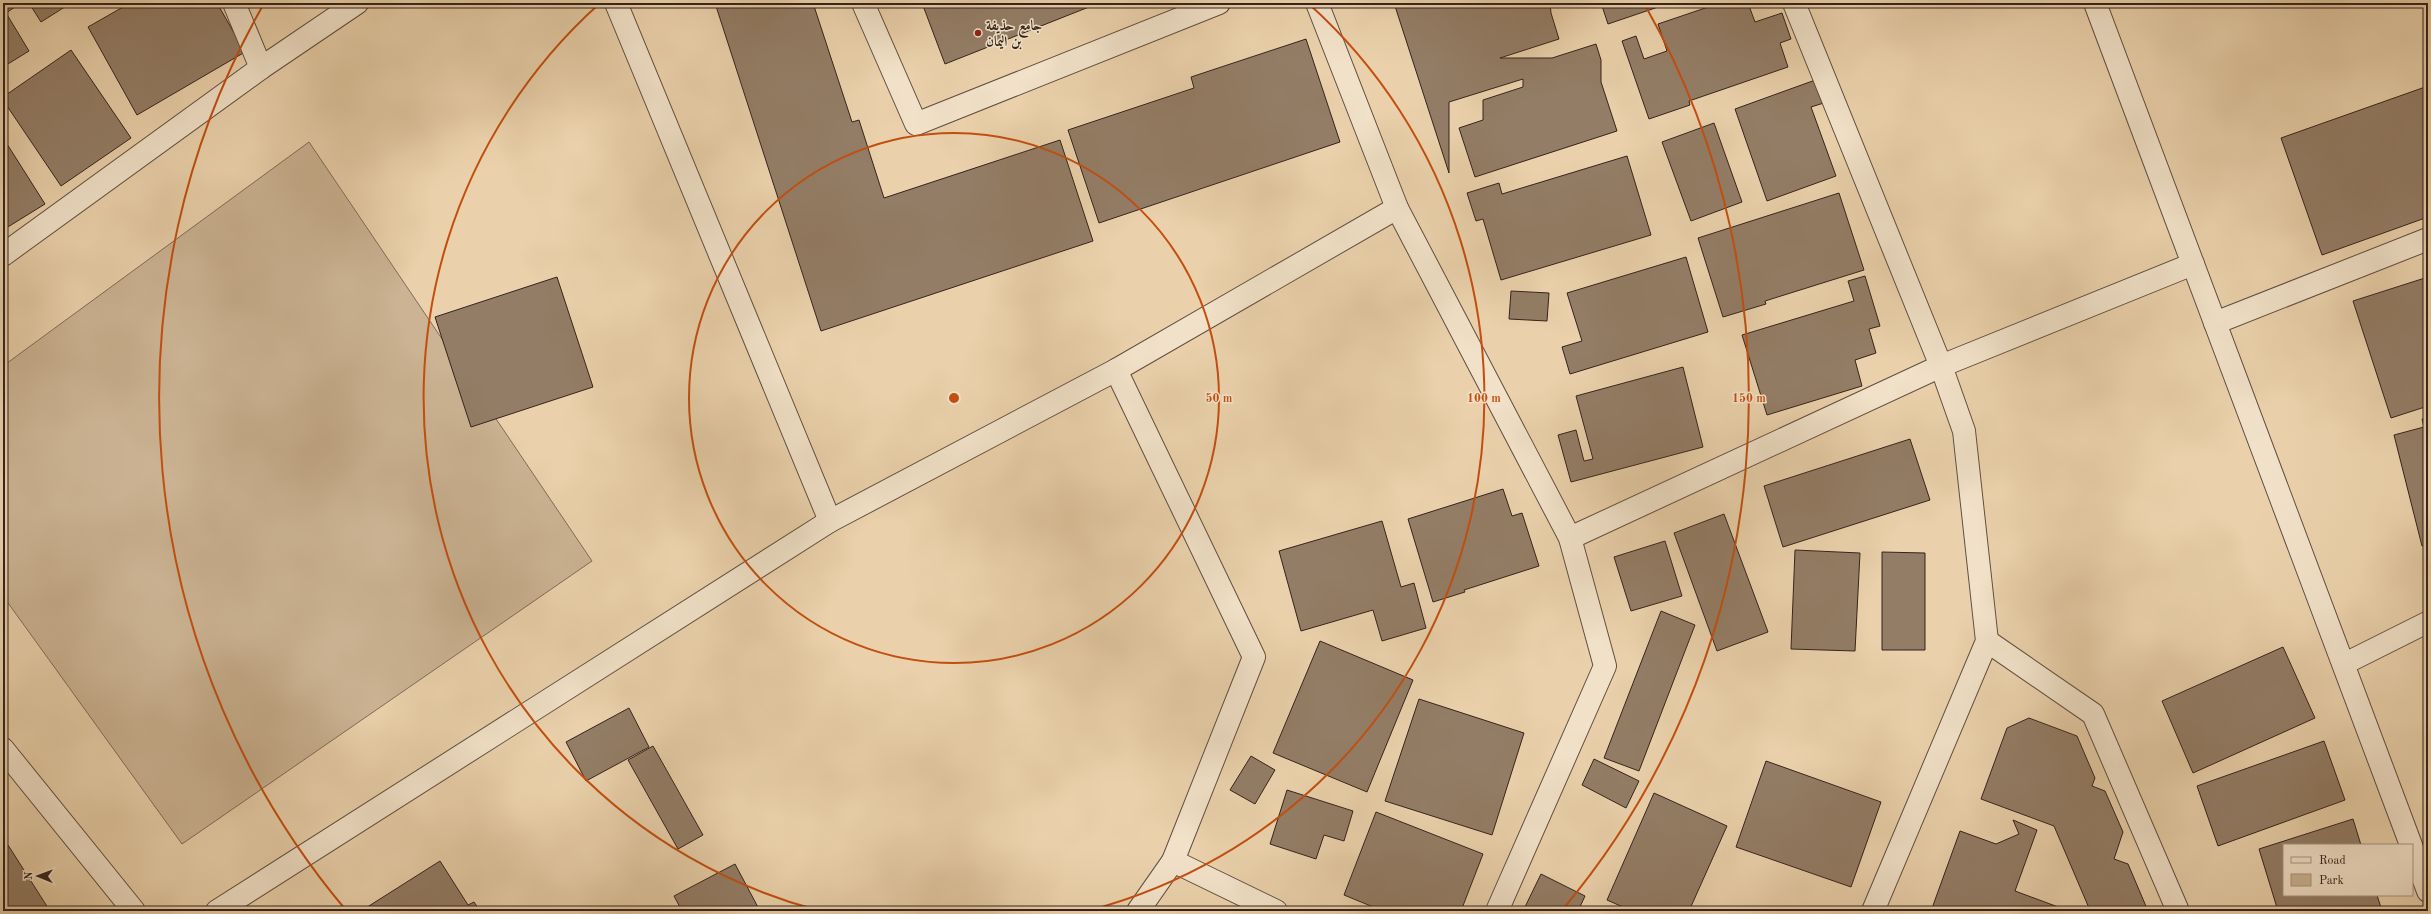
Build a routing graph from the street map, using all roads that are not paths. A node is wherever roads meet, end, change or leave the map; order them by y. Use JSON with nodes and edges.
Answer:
{"nodes":[{"id":1,"x":234,"y":3,"type":"edge"},
{"id":2,"x":357,"y":3,"type":"edge"},
{"id":3,"x":616,"y":3,"type":"edge"},
{"id":4,"x":863,"y":3,"type":"edge"},
{"id":5,"x":1219,"y":3,"type":"edge"},
{"id":6,"x":1317,"y":3,"type":"edge"},
{"id":7,"x":1794,"y":3,"type":"edge"},
{"id":8,"x":2095,"y":3,"type":"edge"},
{"id":9,"x":261,"y":68,"type":"junction"},
{"id":10,"x":1397,"y":208,"type":"junction"},
{"id":11,"x":2428,"y":239,"type":"edge"},
{"id":12,"x":3,"y":255,"type":"edge"},
{"id":13,"x":2193,"y":264,"type":"junction"},
{"id":14,"x":2215,"y":323,"type":"junction"},
{"id":15,"x":1941,"y":366,"type":"junction"},
{"id":16,"x":1116,"y":370,"type":"junction"},
{"id":17,"x":830,"y":521,"type":"junction"},
{"id":18,"x":1570,"y":538,"type":"junction"},
{"id":19,"x":2428,"y":622,"type":"edge"},
{"id":20,"x":1986,"y":642,"type":"junction"},
{"id":21,"x":2344,"y":664,"type":"junction"},
{"id":22,"x":3,"y":748,"type":"edge"},
{"id":23,"x":2411,"y":844,"type":"edge"},
{"id":24,"x":2413,"y":849,"type":"edge"},
{"id":25,"x":1173,"y":861,"type":"junction"},
{"id":26,"x":2428,"y":891,"type":"edge"},
{"id":27,"x":134,"y":911,"type":"edge"},
{"id":28,"x":217,"y":911,"type":"edge"},
{"id":29,"x":1138,"y":911,"type":"edge"},
{"id":30,"x":1276,"y":911,"type":"edge"},
{"id":31,"x":1497,"y":911,"type":"edge"},
{"id":32,"x":1873,"y":911,"type":"edge"},
{"id":33,"x":2178,"y":911,"type":"edge"}],
"edges":[{"from":1,"to":9,"type":"street"},
{"from":2,"to":9,"type":"street"},
{"from":3,"to":17,"type":"street"},
{"from":4,"to":5,"type":"street"},
{"from":6,"to":10,"type":"street"},
{"from":7,"to":15,"type":"street"},
{"from":8,"to":13,"type":"street"},
{"from":9,"to":12,"type":"street"},
{"from":10,"to":16,"type":"street"},
{"from":10,"to":18,"type":"street"},
{"from":11,"to":14,"type":"street"},
{"from":13,"to":14,"type":"street"},
{"from":13,"to":15,"type":"street"},
{"from":14,"to":21,"type":"street"},
{"from":15,"to":18,"type":"street"},
{"from":15,"to":20,"type":"street"},
{"from":16,"to":17,"type":"street"},
{"from":16,"to":25,"type":"street"},
{"from":17,"to":28,"type":"street"},
{"from":18,"to":31,"type":"street"},
{"from":19,"to":21,"type":"lane"},
{"from":20,"to":32,"type":"street"},
{"from":20,"to":33,"type":"street"},
{"from":21,"to":23,"type":"street"},
{"from":22,"to":27,"type":"street"},
{"from":24,"to":26,"type":"street"},
{"from":25,"to":29,"type":"street"},
{"from":25,"to":30,"type":"street"}]}
